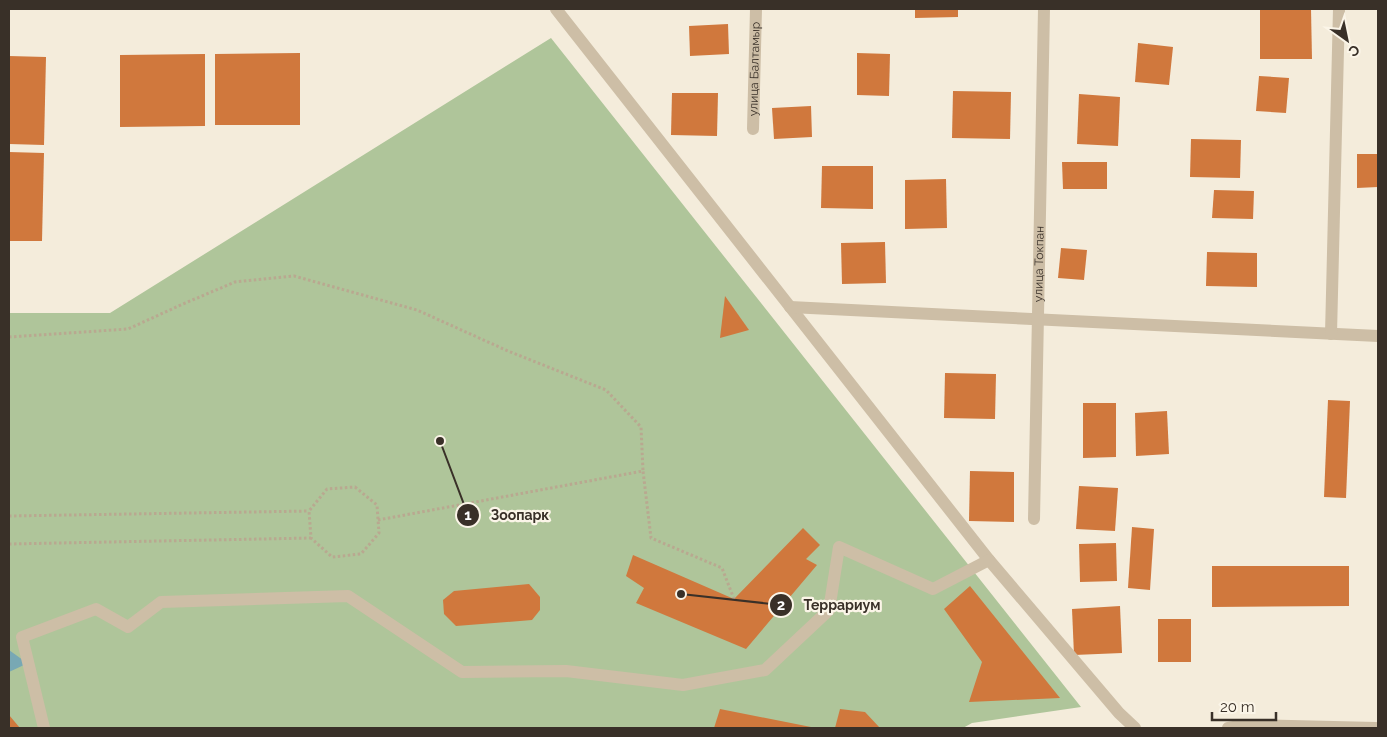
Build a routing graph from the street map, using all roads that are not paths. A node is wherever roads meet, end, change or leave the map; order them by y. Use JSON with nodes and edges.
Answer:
{"nodes":[{"id":1,"x":556,"y":9,"type":"edge"},
{"id":2,"x":756,"y":9,"type":"edge"},
{"id":3,"x":1044,"y":9,"type":"edge"},
{"id":4,"x":1339,"y":9,"type":"edge"},
{"id":5,"x":753,"y":129,"type":"dead end"},
{"id":6,"x":790,"y":308,"type":"junction"},
{"id":7,"x":1037,"y":319,"type":"junction"},
{"id":8,"x":1331,"y":334,"type":"junction"},
{"id":9,"x":1378,"y":336,"type":"edge"},
{"id":10,"x":1034,"y":519,"type":"dead end"},
{"id":11,"x":989,"y":560,"type":"junction"},
{"id":12,"x":44,"y":728,"type":"edge"},
{"id":13,"x":1135,"y":728,"type":"edge"},
{"id":14,"x":1228,"y":728,"type":"edge"},
{"id":15,"x":1376,"y":728,"type":"edge"}],
"edges":[{"from":1,"to":6,"type":"street"},
{"from":2,"to":5,"type":"street","name":"улица Балтамыр"},
{"from":3,"to":7,"type":"street","name":"улица Токпан"},
{"from":4,"to":8,"type":"street"},
{"from":6,"to":7,"type":"street"},
{"from":6,"to":11,"type":"street"},
{"from":7,"to":8,"type":"street"},
{"from":7,"to":10,"type":"street","name":"улица Токпан"},
{"from":8,"to":9,"type":"street"},
{"from":11,"to":12,"type":"street"},
{"from":11,"to":13,"type":"street"},
{"from":14,"to":15,"type":"street"}]}
